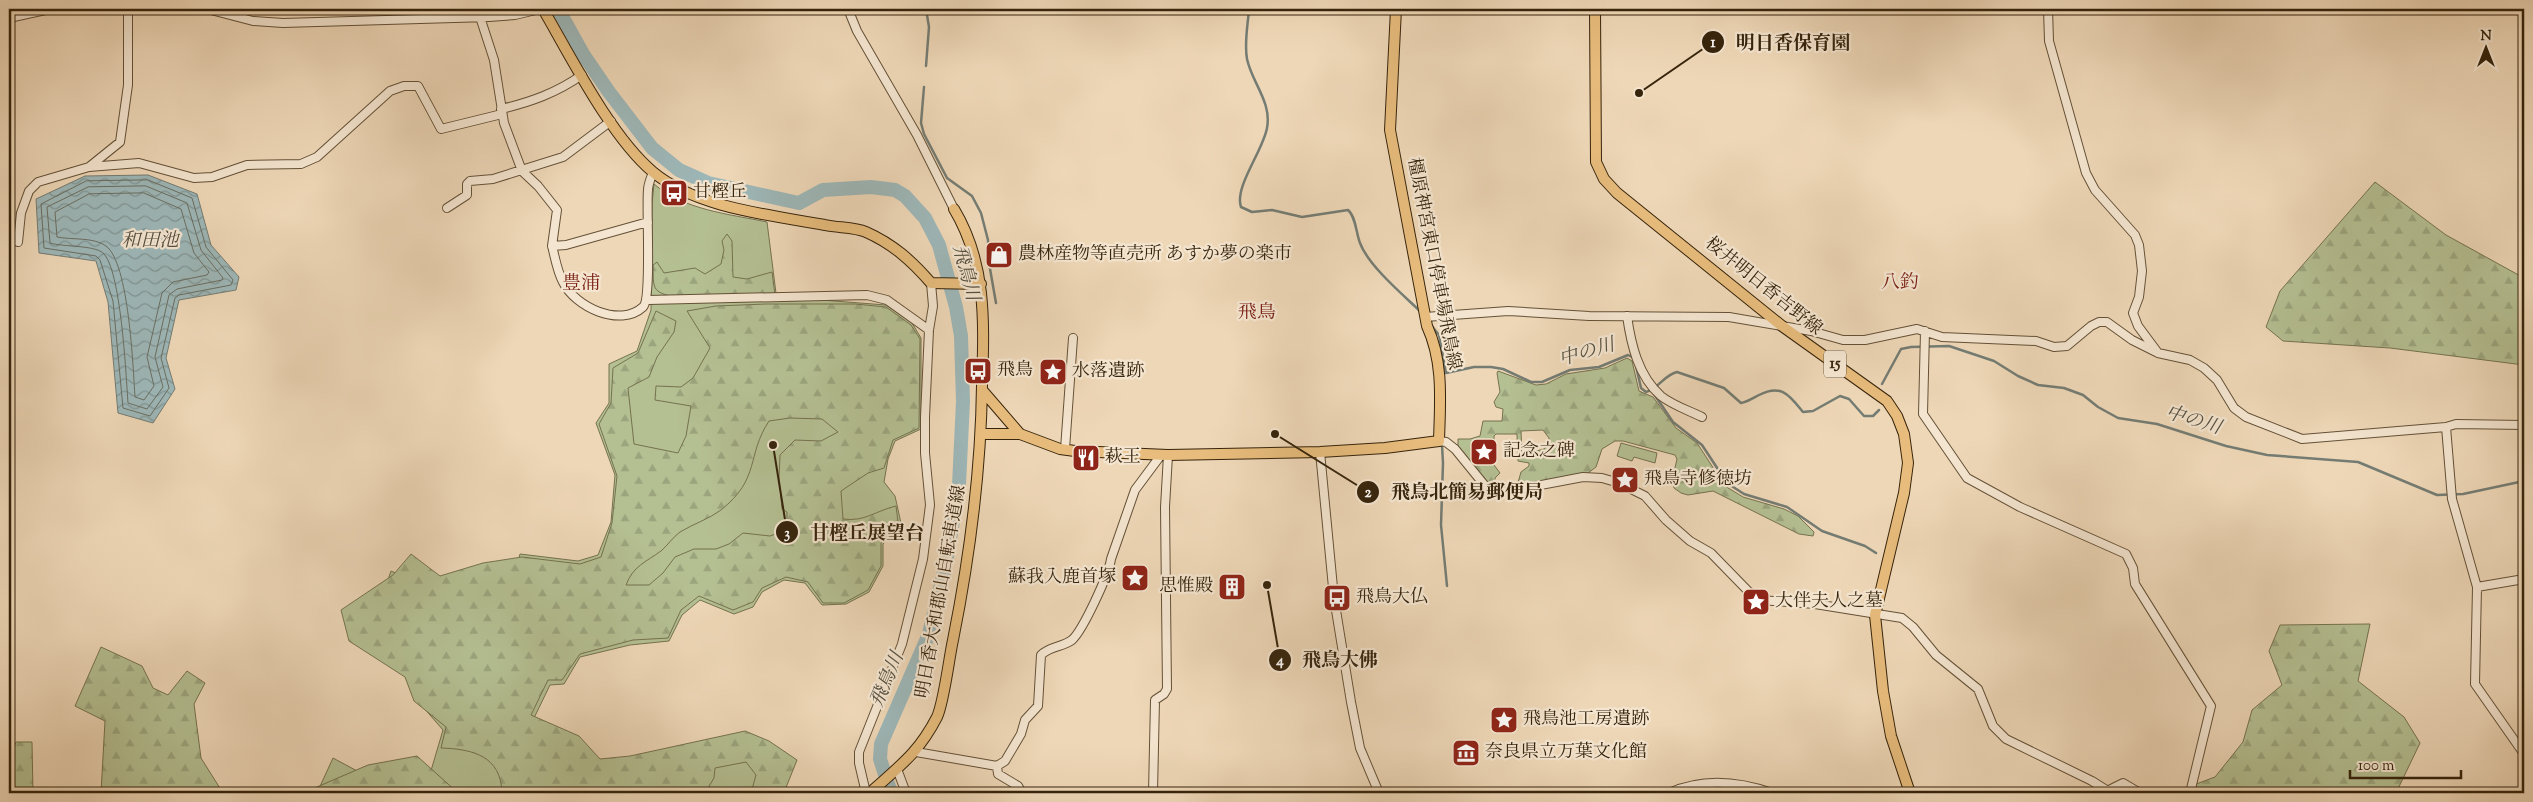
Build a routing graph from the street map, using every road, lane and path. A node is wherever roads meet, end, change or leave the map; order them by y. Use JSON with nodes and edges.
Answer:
{"nodes":[{"id":1,"x":50,"y":9,"type":"edge"},
{"id":2,"x":128,"y":9,"type":"edge"},
{"id":3,"x":207,"y":9,"type":"edge"},
{"id":4,"x":541,"y":9,"type":"edge"},
{"id":5,"x":848,"y":9,"type":"edge"},
{"id":6,"x":1396,"y":9,"type":"edge"},
{"id":7,"x":1595,"y":9,"type":"edge"},
{"id":8,"x":2048,"y":9,"type":"edge"},
{"id":9,"x":480,"y":17,"type":"junction"},
{"id":10,"x":9,"y":18,"type":"edge"},
{"id":11,"x":582,"y":75,"type":"junction"},
{"id":12,"x":502,"y":112,"type":"junction"},
{"id":13,"x":611,"y":121,"type":"junction"},
{"id":14,"x":89,"y":167,"type":"junction"},
{"id":15,"x":522,"y":171,"type":"junction"},
{"id":16,"x":653,"y":172,"type":"junction"},
{"id":17,"x":447,"y":208,"type":"dead end"},
{"id":18,"x":954,"y":209,"type":"joint"},
{"id":19,"x":648,"y":222,"type":"junction"},
{"id":20,"x":18,"y":242,"type":"dead end"},
{"id":21,"x":552,"y":246,"type":"junction"},
{"id":22,"x":934,"y":283,"type":"junction"},
{"id":23,"x":981,"y":284,"type":"junction"},
{"id":24,"x":648,"y":300,"type":"junction"},
{"id":25,"x":1627,"y":316,"type":"junction"},
{"id":26,"x":1425,"y":317,"type":"junction"},
{"id":27,"x":1782,"y":326,"type":"junction"},
{"id":28,"x":929,"y":330,"type":"junction"},
{"id":29,"x":1925,"y":331,"type":"junction"},
{"id":30,"x":1073,"y":338,"type":"dead end"},
{"id":31,"x":2158,"y":353,"type":"junction"},
{"id":32,"x":982,"y":390,"type":"junction"},
{"id":33,"x":1702,"y":418,"type":"dead end"},
{"id":34,"x":2524,"y":424,"type":"edge"},
{"id":35,"x":2446,"y":427,"type":"junction"},
{"id":36,"x":982,"y":434,"type":"junction"},
{"id":37,"x":1020,"y":434,"type":"junction"},
{"id":38,"x":1439,"y":442,"type":"junction"},
{"id":39,"x":1065,"y":449,"type":"junction"},
{"id":40,"x":1320,"y":452,"type":"junction"},
{"id":41,"x":1165,"y":455,"type":"junction"},
{"id":42,"x":2524,"y":579,"type":"edge"},
{"id":43,"x":2477,"y":587,"type":"junction"},
{"id":44,"x":1875,"y":615,"type":"junction"},
{"id":45,"x":916,"y":752,"type":"junction"},
{"id":46,"x":2524,"y":754,"type":"edge"},
{"id":47,"x":997,"y":766,"type":"junction"},
{"id":48,"x":899,"y":767,"type":"junction"},
{"id":49,"x":1738,"y":784,"type":"junction"},
{"id":50,"x":869,"y":792,"type":"edge"},
{"id":51,"x":2110,"y":792,"type":"edge"},
{"id":52,"x":906,"y":793,"type":"edge"},
{"id":53,"x":1022,"y":793,"type":"edge"},
{"id":54,"x":1153,"y":793,"type":"edge"},
{"id":55,"x":1379,"y":793,"type":"edge"},
{"id":56,"x":1669,"y":793,"type":"edge"},
{"id":57,"x":1734,"y":793,"type":"edge"},
{"id":58,"x":1772,"y":793,"type":"edge"},
{"id":59,"x":1908,"y":793,"type":"edge"},
{"id":60,"x":2140,"y":793,"type":"edge"},
{"id":61,"x":2190,"y":793,"type":"edge"}],
"edges":[{"from":1,"to":10,"type":"street"},
{"from":2,"to":14,"type":"street"},
{"from":3,"to":9,"type":"street"},
{"from":4,"to":9,"type":"street"},
{"from":4,"to":11,"type":"main road"},
{"from":5,"to":18,"type":"street"},
{"from":6,"to":26,"type":"main road","name":"橿原神宮東口停車場飛鳥線"},
{"from":7,"to":27,"type":"main road","name":"桜井明日香吉野線","number":"15"},
{"from":8,"to":31,"type":"street"},
{"from":9,"to":12,"type":"street"},
{"from":11,"to":12,"type":"street"},
{"from":11,"to":13,"type":"main road"},
{"from":12,"to":14,"type":"street"},
{"from":12,"to":15,"type":"street"},
{"from":13,"to":15,"type":"street"},
{"from":13,"to":16,"type":"main road"},
{"from":14,"to":20,"type":"street"},
{"from":15,"to":17,"type":"street"},
{"from":15,"to":21,"type":"street"},
{"from":16,"to":19,"type":"street"},
{"from":16,"to":22,"type":"main road"},
{"from":18,"to":23,"type":"main road"},
{"from":19,"to":21,"type":"street"},
{"from":19,"to":24,"type":"street"},
{"from":21,"to":24,"type":"street"},
{"from":22,"to":23,"type":"main road"},
{"from":22,"to":28,"type":"street"},
{"from":23,"to":32,"type":"main road"},
{"from":24,"to":28,"type":"street"},
{"from":25,"to":26,"type":"street"},
{"from":25,"to":27,"type":"street"},
{"from":25,"to":33,"type":"street"},
{"from":26,"to":38,"type":"main road","name":"橿原神宮東口停車場飛鳥線"},
{"from":27,"to":29,"type":"street"},
{"from":27,"to":44,"type":"main road","name":"桜井明日香吉野線","number":"15"},
{"from":28,"to":50,"type":"street"},
{"from":29,"to":31,"type":"street"},
{"from":29,"to":61,"type":"street"},
{"from":30,"to":39,"type":"street"},
{"from":31,"to":35,"type":"street"},
{"from":32,"to":36,"type":"main road"},
{"from":32,"to":37,"type":"main road"},
{"from":34,"to":35,"type":"street"},
{"from":35,"to":43,"type":"street"},
{"from":36,"to":37,"type":"main road"},
{"from":36,"to":45,"type":"main road","name":"明日香大和郡山自転車道線"},
{"from":37,"to":39,"type":"main road"},
{"from":38,"to":40,"type":"main road"},
{"from":38,"to":44,"type":"street"},
{"from":39,"to":41,"type":"main road"},
{"from":40,"to":41,"type":"main road"},
{"from":40,"to":55,"type":"street"},
{"from":41,"to":47,"type":"street"},
{"from":41,"to":54,"type":"street"},
{"from":42,"to":43,"type":"street"},
{"from":43,"to":46,"type":"street"},
{"from":44,"to":51,"type":"street"},
{"from":44,"to":59,"type":"main road","name":"桜井明日香吉野線","number":"15"},
{"from":45,"to":47,"type":"street"},
{"from":45,"to":48,"type":"main road","name":"明日香大和郡山自転車道線"},
{"from":47,"to":53,"type":"street"},
{"from":48,"to":50,"type":"main road","name":"明日香大和郡山自転車道線"},
{"from":48,"to":52,"type":"street"},
{"from":49,"to":56,"type":"street"},
{"from":49,"to":57,"type":"street"},
{"from":49,"to":58,"type":"street"},
{"from":51,"to":60,"type":"street"}]}
